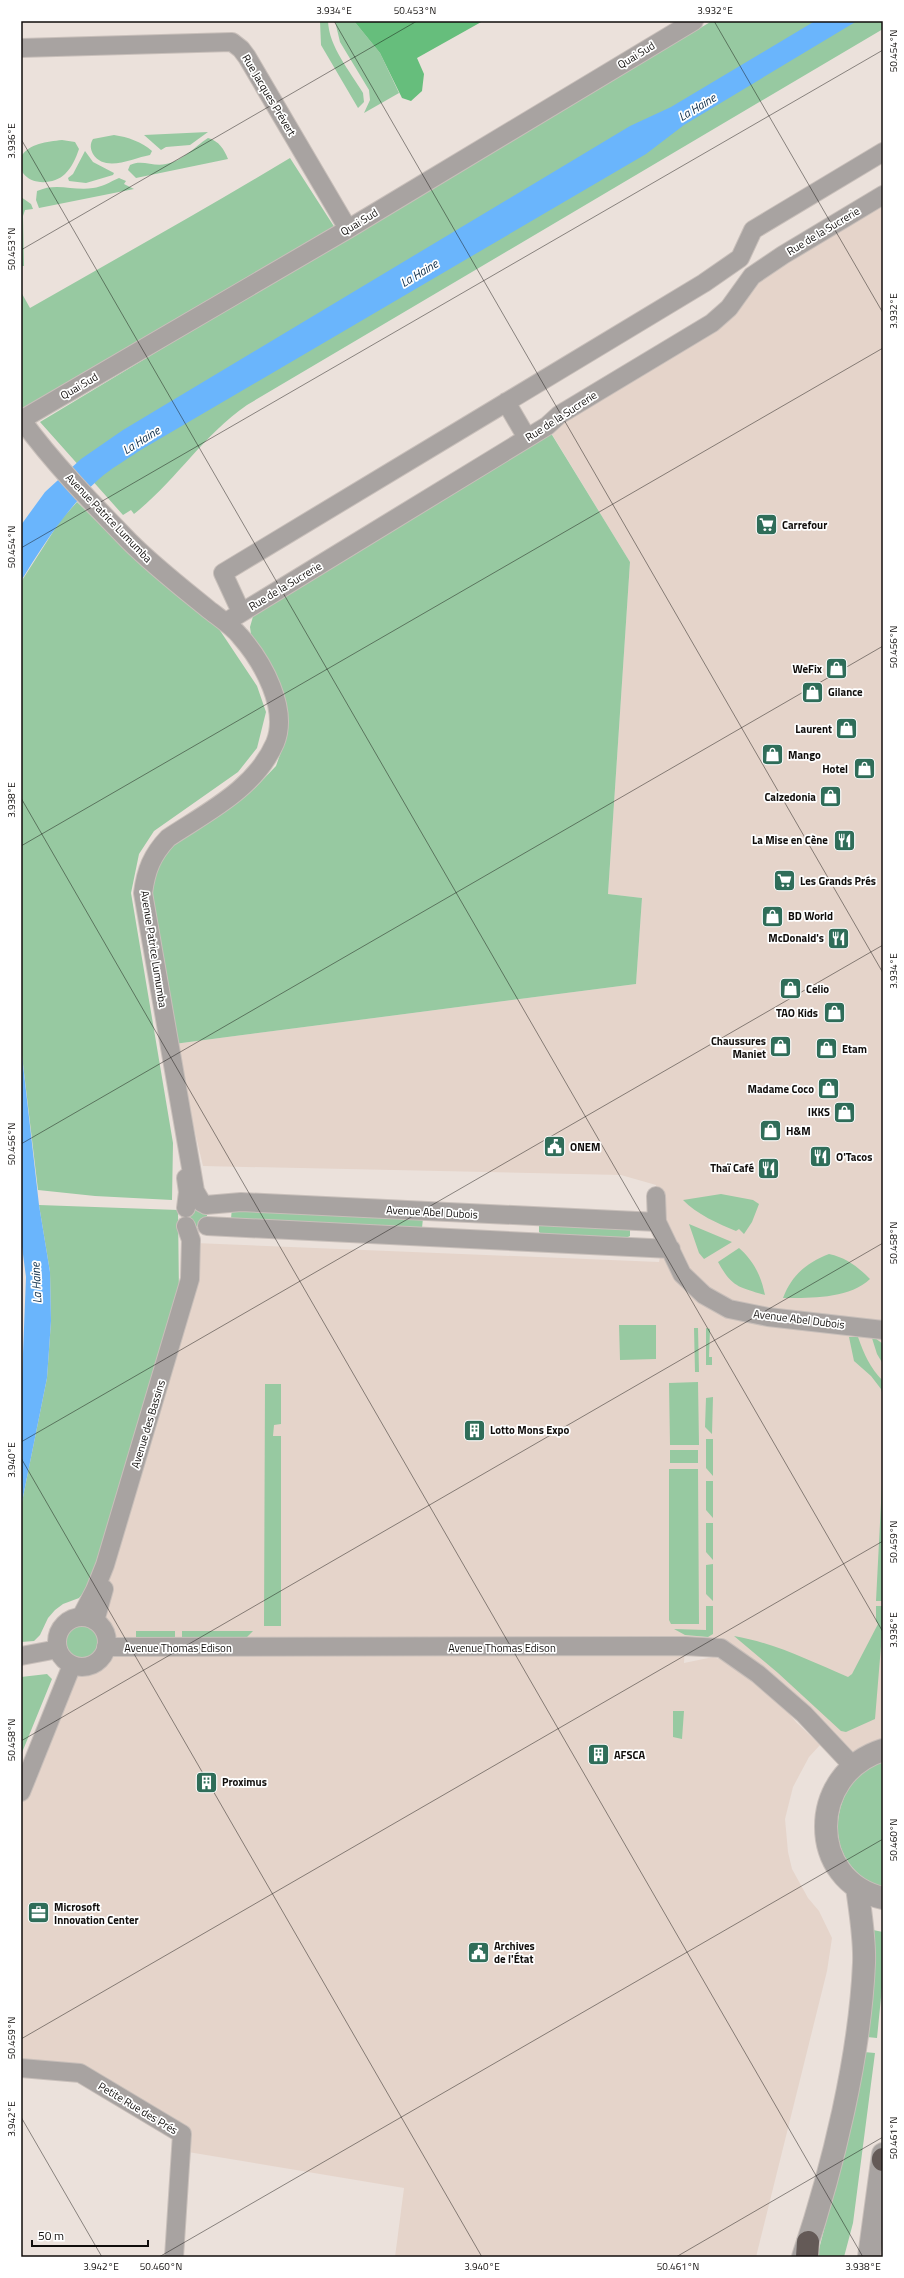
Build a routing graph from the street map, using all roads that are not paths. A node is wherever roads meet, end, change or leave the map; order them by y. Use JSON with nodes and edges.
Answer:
{"nodes":[{"id":1,"x":694,"y":21,"type":"edge"},
{"id":2,"x":21,"y":48,"type":"edge"},
{"id":3,"x":883,"y":152,"type":"edge"},
{"id":4,"x":883,"y":194,"type":"edge"},
{"id":5,"x":348,"y":229,"type":"junction"},
{"id":6,"x":506,"y":402,"type":"junction"},
{"id":7,"x":21,"y":420,"type":"edge"},
{"id":8,"x":527,"y":438,"type":"junction"},
{"id":9,"x":241,"y":612,"type":"junction"},
{"id":10,"x":225,"y":623,"type":"junction"},
{"id":11,"x":656,"y":1196,"type":"dead end"},
{"id":12,"x":195,"y":1211,"type":"junction"},
{"id":13,"x":658,"y":1222,"type":"junction"},
{"id":14,"x":210,"y":1227,"type":"junction"},
{"id":15,"x":671,"y":1248,"type":"junction"},
{"id":16,"x":883,"y":1330,"type":"edge"},
{"id":17,"x":88,"y":1619,"type":"junction"},
{"id":18,"x":106,"y":1647,"type":"junction"},
{"id":19,"x":58,"y":1649,"type":"junction"},
{"id":20,"x":21,"y":1656,"type":"edge"},
{"id":21,"x":72,"y":1665,"type":"junction"},
{"id":22,"x":883,"y":1750,"type":"edge"},
{"id":23,"x":852,"y":1765,"type":"junction"},
{"id":24,"x":21,"y":1792,"type":"edge"},
{"id":25,"x":857,"y":1887,"type":"junction"},
{"id":26,"x":883,"y":1898,"type":"edge"},
{"id":27,"x":21,"y":2068,"type":"edge"},
{"id":28,"x":883,"y":2154,"type":"edge"},
{"id":29,"x":883,"y":2159,"type":"edge"},
{"id":30,"x":806,"y":2252,"type":"edge"},
{"id":31,"x":174,"y":2257,"type":"edge"},
{"id":32,"x":869,"y":2257,"type":"edge"}],
"edges":[{"from":1,"to":5,"type":"street","name":"Quai Sud"},
{"from":2,"to":5,"type":"street","name":"Rue Jacques Prévert"},
{"from":3,"to":6,"type":"street"},
{"from":4,"to":8,"type":"street","name":"Rue de la Sucrerie"},
{"from":5,"to":7,"type":"street","name":"Quai Sud"},
{"from":6,"to":8,"type":"street"},
{"from":6,"to":9,"type":"street"},
{"from":7,"to":10,"type":"street","name":"Avenue Patrice Lumumba"},
{"from":8,"to":9,"type":"street","name":"Rue de la Sucrerie"},
{"from":9,"to":10,"type":"street","name":"Rue de la Sucrerie"},
{"from":10,"to":12,"type":"street","name":"Avenue Patrice Lumumba"},
{"from":11,"to":13,"type":"street","name":"Avenue Abel Dubois"},
{"from":12,"to":13,"type":"street","name":"Avenue Abel Dubois"},
{"from":12,"to":14,"type":"street","name":"Avenue des Bassins"},
{"from":12,"to":14,"type":"street"},
{"from":12,"to":17,"type":"street","name":"Avenue des Bassins"},
{"from":13,"to":15,"type":"street","name":"Avenue Abel Dubois"},
{"from":14,"to":15,"type":"street"},
{"from":14,"to":17,"type":"street","name":"Avenue des Bassins"},
{"from":15,"to":16,"type":"street","name":"Avenue Abel Dubois"},
{"from":17,"to":18,"type":"street"},
{"from":17,"to":19,"type":"street"},
{"from":18,"to":21,"type":"street"},
{"from":18,"to":23,"type":"street","name":"Avenue Thomas Edison"},
{"from":19,"to":20,"type":"street"},
{"from":19,"to":21,"type":"street"},
{"from":21,"to":24,"type":"street"},
{"from":22,"to":23,"type":"street"},
{"from":23,"to":25,"type":"street"},
{"from":25,"to":26,"type":"street"},
{"from":25,"to":30,"type":"street"},
{"from":27,"to":31,"type":"street","name":"Petite Rue des Prés"},
{"from":28,"to":29,"type":"street"},
{"from":29,"to":32,"type":"street"}]}
